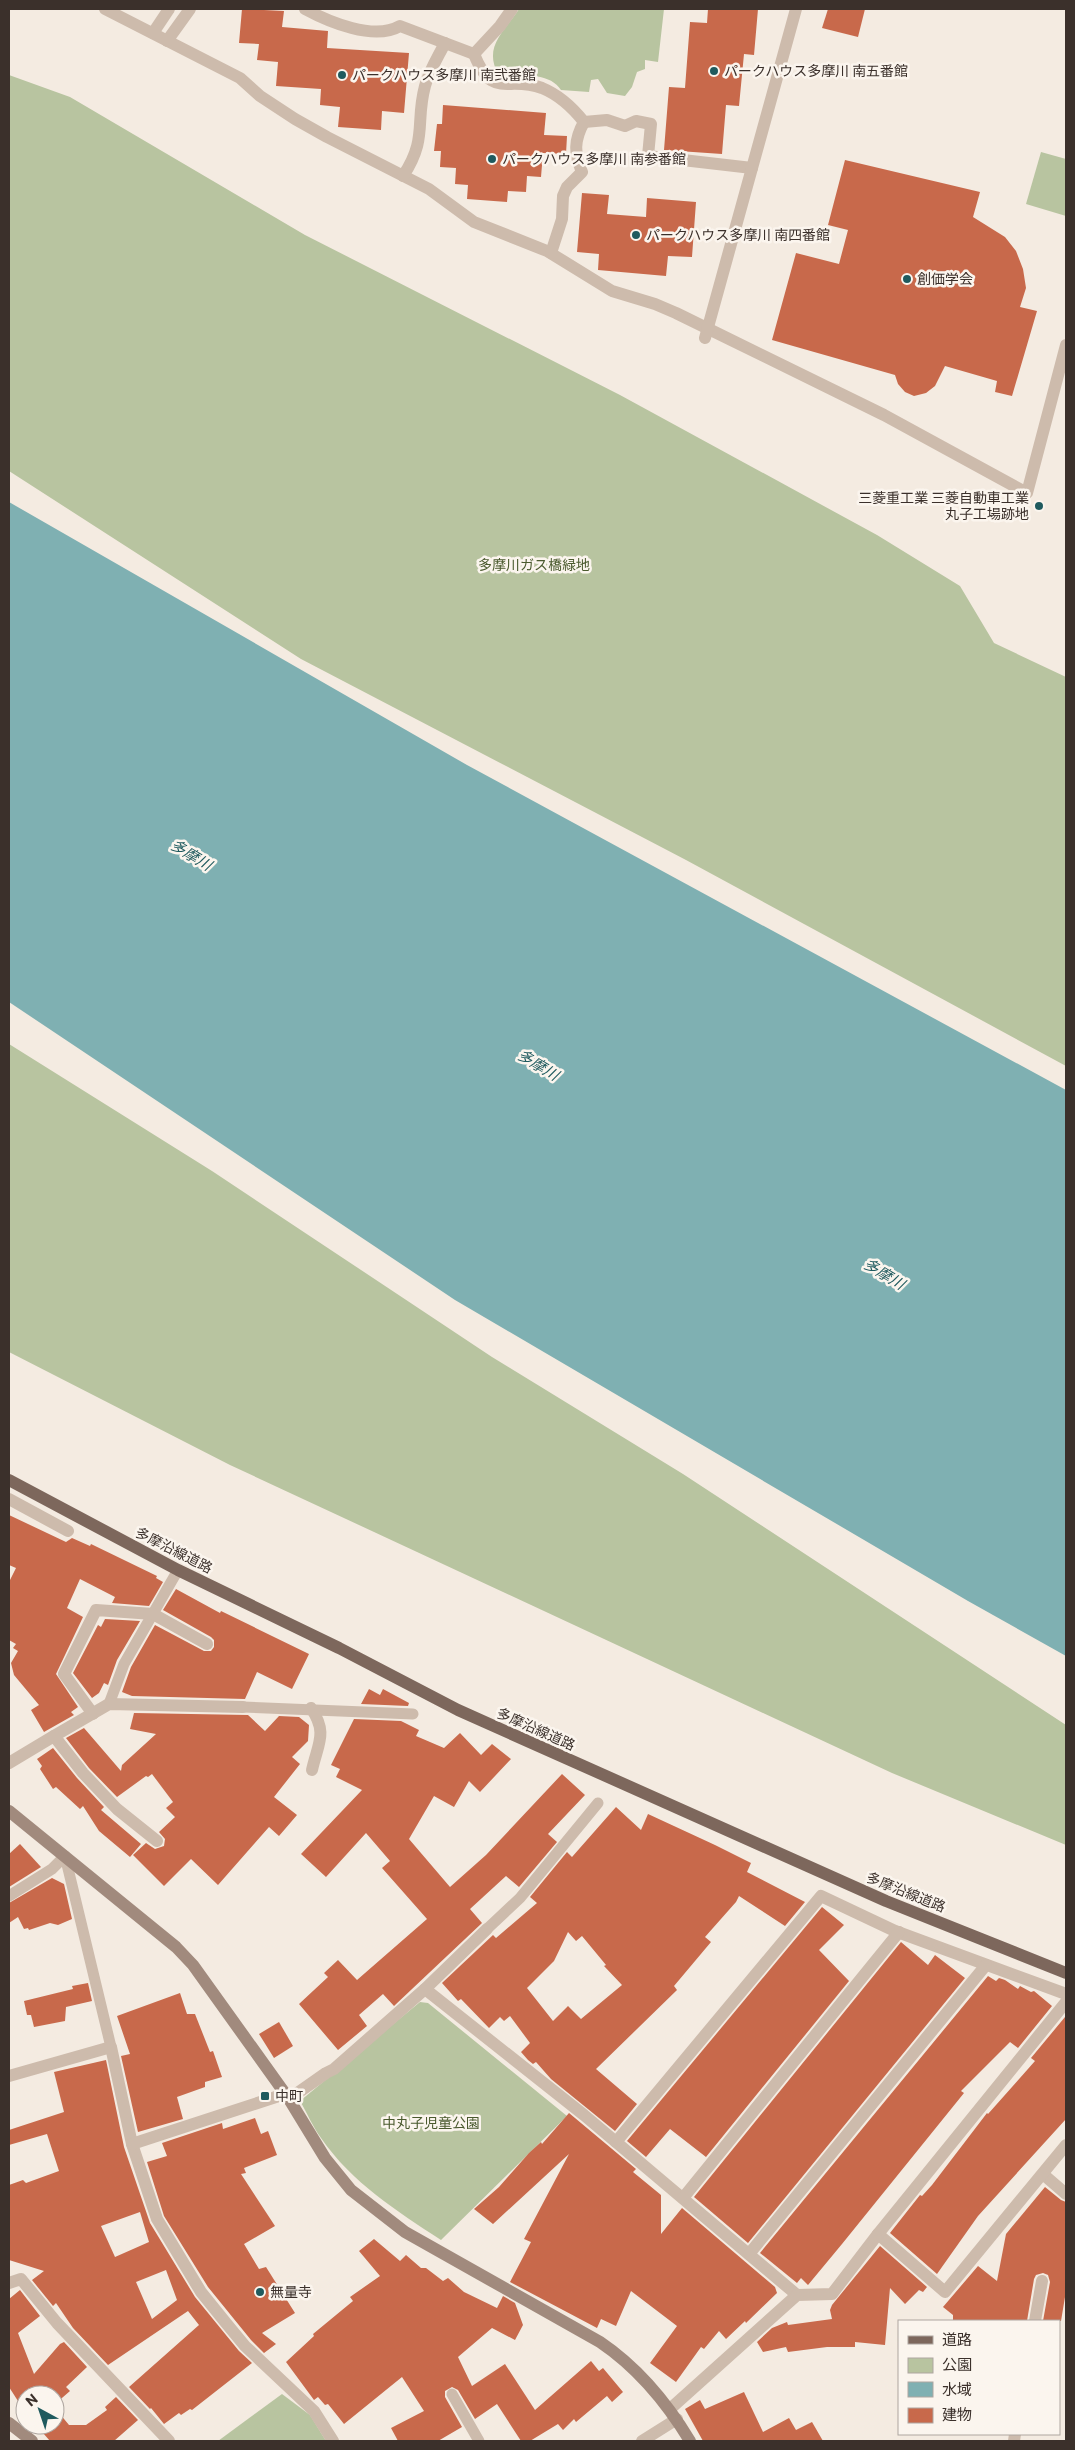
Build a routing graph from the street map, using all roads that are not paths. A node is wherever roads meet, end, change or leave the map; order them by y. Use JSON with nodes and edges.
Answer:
{"nodes":[{"id":1,"x":105,"y":9,"type":"edge"},
{"id":2,"x":169,"y":9,"type":"edge"},
{"id":3,"x":190,"y":9,"type":"edge"},
{"id":4,"x":305,"y":9,"type":"edge"},
{"id":5,"x":512,"y":9,"type":"edge"},
{"id":6,"x":796,"y":9,"type":"edge"},
{"id":7,"x":153,"y":33,"type":"junction"},
{"id":8,"x":167,"y":41,"type":"junction"},
{"id":9,"x":445,"y":43,"type":"junction"},
{"id":10,"x":474,"y":54,"type":"junction"},
{"id":11,"x":584,"y":122,"type":"junction"},
{"id":12,"x":752,"y":168,"type":"junction"},
{"id":13,"x":403,"y":176,"type":"junction"},
{"id":14,"x":551,"y":253,"type":"junction"},
{"id":15,"x":707,"y":334,"type":"junction"},
{"id":16,"x":1066,"y":345,"type":"edge"},
{"id":17,"x":9,"y":1480,"type":"edge"},
{"id":18,"x":9,"y":1499,"type":"edge"},
{"id":19,"x":68,"y":1531,"type":"dead end"},
{"id":20,"x":178,"y":1570,"type":"junction"},
{"id":21,"x":153,"y":1614,"type":"junction"},
{"id":22,"x":207,"y":1644,"type":"dead end"},
{"id":23,"x":109,"y":1704,"type":"junction"},
{"id":24,"x":243,"y":1707,"type":"joint"},
{"id":25,"x":311,"y":1708,"type":"junction"},
{"id":26,"x":93,"y":1714,"type":"junction"},
{"id":27,"x":413,"y":1714,"type":"dead end"},
{"id":28,"x":54,"y":1736,"type":"junction"},
{"id":29,"x":9,"y":1762,"type":"edge"},
{"id":30,"x":312,"y":1770,"type":"dead end"},
{"id":31,"x":598,"y":1803,"type":"dead end"},
{"id":32,"x":9,"y":1811,"type":"edge"},
{"id":33,"x":157,"y":1841,"type":"dead end"},
{"id":34,"x":65,"y":1856,"type":"junction"},
{"id":35,"x":9,"y":1896,"type":"edge"},
{"id":36,"x":487,"y":1929,"type":"joint"},
{"id":37,"x":899,"y":1932,"type":"junction"},
{"id":38,"x":986,"y":1965,"type":"junction"},
{"id":39,"x":1066,"y":1972,"type":"edge"},
{"id":40,"x":425,"y":1989,"type":"junction"},
{"id":41,"x":1066,"y":1994,"type":"edge"},
{"id":42,"x":1066,"y":2002,"type":"edge"},
{"id":43,"x":111,"y":2047,"type":"junction"},
{"id":44,"x":9,"y":2076,"type":"edge"},
{"id":45,"x":287,"y":2097,"type":"junction"},
{"id":46,"x":616,"y":2142,"type":"junction"},
{"id":47,"x":132,"y":2144,"type":"junction"},
{"id":48,"x":1066,"y":2145,"type":"edge"},
{"id":49,"x":1044,"y":2175,"type":"junction"},
{"id":50,"x":1066,"y":2194,"type":"edge"},
{"id":51,"x":683,"y":2198,"type":"junction"},
{"id":52,"x":878,"y":2234,"type":"junction"},
{"id":53,"x":749,"y":2254,"type":"junction"},
{"id":54,"x":1042,"y":2280,"type":"dead end"},
{"id":55,"x":9,"y":2283,"type":"edge"},
{"id":56,"x":798,"y":2294,"type":"junction"},
{"id":57,"x":1035,"y":2320,"type":"edge"},
{"id":58,"x":452,"y":2394,"type":"dead end"},
{"id":59,"x":673,"y":2414,"type":"junction"},
{"id":60,"x":9,"y":2423,"type":"edge"},
{"id":61,"x":32,"y":2441,"type":"edge"},
{"id":62,"x":169,"y":2441,"type":"edge"},
{"id":63,"x":333,"y":2441,"type":"edge"},
{"id":64,"x":479,"y":2441,"type":"edge"},
{"id":65,"x":642,"y":2441,"type":"edge"},
{"id":66,"x":690,"y":2441,"type":"edge"}],
"edges":[{"from":1,"to":7,"type":"street"},
{"from":2,"to":7,"type":"street"},
{"from":3,"to":8,"type":"street"},
{"from":4,"to":9,"type":"street"},
{"from":5,"to":10,"type":"street"},
{"from":6,"to":12,"type":"street"},
{"from":7,"to":8,"type":"street"},
{"from":8,"to":13,"type":"street"},
{"from":9,"to":10,"type":"street"},
{"from":9,"to":13,"type":"street"},
{"from":10,"to":11,"type":"street"},
{"from":11,"to":12,"type":"street"},
{"from":11,"to":14,"type":"street"},
{"from":12,"to":15,"type":"street"},
{"from":13,"to":14,"type":"street"},
{"from":14,"to":15,"type":"street"},
{"from":15,"to":16,"type":"street"},
{"from":17,"to":20,"type":"main road","name":"多摩沿線道路"},
{"from":18,"to":19,"type":"street"},
{"from":20,"to":21,"type":"lane"},
{"from":20,"to":39,"type":"main road","name":"多摩沿線道路"},
{"from":21,"to":22,"type":"street"},
{"from":21,"to":23,"type":"lane"},
{"from":21,"to":26,"type":"street"},
{"from":23,"to":24,"type":"street"},
{"from":23,"to":26,"type":"street"},
{"from":24,"to":25,"type":"lane"},
{"from":25,"to":27,"type":"lane"},
{"from":25,"to":30,"type":"street"},
{"from":26,"to":28,"type":"street"},
{"from":28,"to":29,"type":"street"},
{"from":28,"to":33,"type":"street"},
{"from":31,"to":36,"type":"lane"},
{"from":32,"to":34,"type":"street"},
{"from":34,"to":35,"type":"lane"},
{"from":34,"to":43,"type":"lane"},
{"from":34,"to":45,"type":"street"},
{"from":36,"to":40,"type":"street"},
{"from":37,"to":38,"type":"street"},
{"from":37,"to":46,"type":"street"},
{"from":37,"to":51,"type":"street"},
{"from":38,"to":41,"type":"street"},
{"from":38,"to":53,"type":"street"},
{"from":40,"to":45,"type":"street"},
{"from":40,"to":46,"type":"street"},
{"from":42,"to":52,"type":"street"},
{"from":43,"to":44,"type":"street"},
{"from":43,"to":47,"type":"street"},
{"from":45,"to":47,"type":"street"},
{"from":45,"to":59,"type":"street"},
{"from":46,"to":51,"type":"street"},
{"from":47,"to":63,"type":"street"},
{"from":48,"to":49,"type":"street"},
{"from":49,"to":50,"type":"street"},
{"from":49,"to":52,"type":"street"},
{"from":51,"to":53,"type":"street"},
{"from":52,"to":56,"type":"street"},
{"from":53,"to":56,"type":"street"},
{"from":54,"to":57,"type":"street"},
{"from":55,"to":62,"type":"street"},
{"from":56,"to":59,"type":"street"},
{"from":58,"to":64,"type":"lane"},
{"from":59,"to":65,"type":"street"},
{"from":59,"to":66,"type":"street"},
{"from":60,"to":61,"type":"street"}]}
